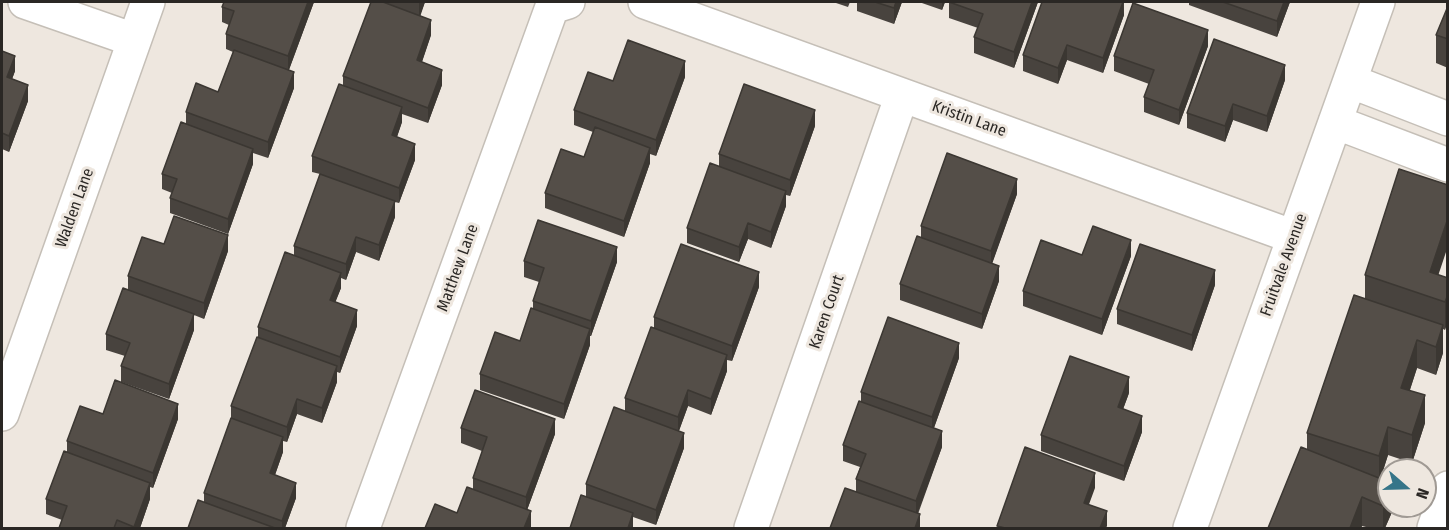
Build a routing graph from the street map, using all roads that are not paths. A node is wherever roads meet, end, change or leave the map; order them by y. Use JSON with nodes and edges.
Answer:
{"nodes":[{"id":1,"x":25,"y":2,"type":"edge"},
{"id":2,"x":148,"y":2,"type":"edge"},
{"id":3,"x":645,"y":2,"type":"edge"},
{"id":4,"x":1378,"y":2,"type":"edge"},
{"id":5,"x":560,"y":4,"type":"edge"},
{"id":6,"x":134,"y":40,"type":"junction"},
{"id":7,"x":1350,"y":81,"type":"junction"},
{"id":8,"x":902,"y":95,"type":"junction"},
{"id":9,"x":1448,"y":119,"type":"edge"},
{"id":10,"x":1335,"y":122,"type":"junction"},
{"id":11,"x":1448,"y":165,"type":"edge"},
{"id":12,"x":1294,"y":237,"type":"junction"},
{"id":13,"x":2,"y":414,"type":"edge"},
{"id":14,"x":1448,"y":488,"type":"edge"},
{"id":15,"x":363,"y":528,"type":"edge"},
{"id":16,"x":751,"y":528,"type":"edge"},
{"id":17,"x":1190,"y":528,"type":"edge"},
{"id":18,"x":1434,"y":528,"type":"edge"}],
"edges":[{"from":1,"to":6,"type":"street"},
{"from":2,"to":6,"type":"street","name":"Walden Lane"},
{"from":3,"to":8,"type":"street","name":"Kristin Lane"},
{"from":4,"to":7,"type":"street","name":"Fruitvale Avenue"},
{"from":5,"to":15,"type":"street","name":"Matthew Lane"},
{"from":6,"to":13,"type":"street","name":"Walden Lane"},
{"from":7,"to":9,"type":"street"},
{"from":7,"to":10,"type":"street","name":"Fruitvale Avenue"},
{"from":8,"to":12,"type":"street","name":"Kristin Lane"},
{"from":8,"to":16,"type":"street","name":"Karen Court"},
{"from":10,"to":11,"type":"street"},
{"from":10,"to":12,"type":"street","name":"Fruitvale Avenue"},
{"from":12,"to":17,"type":"street","name":"Fruitvale Avenue"},
{"from":14,"to":18,"type":"street"}]}
